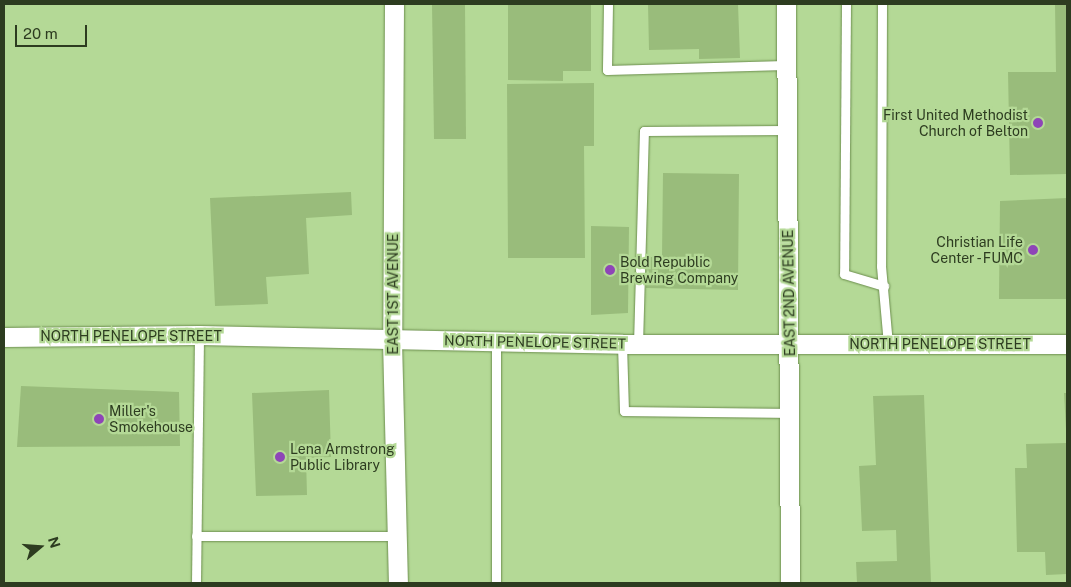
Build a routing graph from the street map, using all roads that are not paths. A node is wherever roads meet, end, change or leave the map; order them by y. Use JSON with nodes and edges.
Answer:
{"nodes":[{"id":1,"x":394,"y":4,"type":"edge"},
{"id":2,"x":608,"y":4,"type":"edge"},
{"id":3,"x":786,"y":4,"type":"edge"},
{"id":4,"x":846,"y":4,"type":"edge"},
{"id":5,"x":882,"y":4,"type":"edge"},
{"id":6,"x":785,"y":65,"type":"junction"},
{"id":7,"x":786,"y":130,"type":"junction"},
{"id":8,"x":884,"y":286,"type":"junction"},
{"id":9,"x":199,"y":335,"type":"junction"},
{"id":10,"x":4,"y":337,"type":"edge"},
{"id":11,"x":392,"y":340,"type":"junction"},
{"id":12,"x":496,"y":342,"type":"junction"},
{"id":13,"x":790,"y":343,"type":"junction"},
{"id":14,"x":630,"y":344,"type":"junction"},
{"id":15,"x":888,"y":344,"type":"junction"},
{"id":16,"x":1067,"y":344,"type":"edge"},
{"id":17,"x":790,"y":413,"type":"junction"},
{"id":18,"x":196,"y":536,"type":"junction"},
{"id":19,"x":398,"y":536,"type":"junction"},
{"id":20,"x":196,"y":583,"type":"edge"},
{"id":21,"x":398,"y":583,"type":"edge"},
{"id":22,"x":496,"y":583,"type":"edge"},
{"id":23,"x":790,"y":583,"type":"edge"}],
"edges":[{"from":1,"to":11,"type":"street","name":"EAST 1ST AVENUE"},
{"from":2,"to":6,"type":"lane"},
{"from":3,"to":6,"type":"street","name":"EAST 2ND AVENUE"},
{"from":4,"to":8,"type":"lane"},
{"from":5,"to":8,"type":"lane"},
{"from":6,"to":7,"type":"street","name":"EAST 2ND AVENUE"},
{"from":7,"to":13,"type":"street","name":"EAST 2ND AVENUE"},
{"from":7,"to":14,"type":"lane"},
{"from":8,"to":15,"type":"lane"},
{"from":9,"to":10,"type":"street","name":"NORTH PENELOPE STREET"},
{"from":9,"to":11,"type":"street","name":"NORTH PENELOPE STREET"},
{"from":9,"to":18,"type":"lane"},
{"from":11,"to":12,"type":"street","name":"NORTH PENELOPE STREET"},
{"from":11,"to":19,"type":"street","name":"EAST 1ST AVENUE"},
{"from":12,"to":14,"type":"street","name":"NORTH PENELOPE STREET"},
{"from":12,"to":22,"type":"lane"},
{"from":13,"to":14,"type":"street","name":"NORTH PENELOPE STREET"},
{"from":13,"to":15,"type":"street","name":"NORTH PENELOPE STREET"},
{"from":13,"to":17,"type":"street","name":"EAST 2ND AVENUE"},
{"from":14,"to":17,"type":"lane"},
{"from":15,"to":16,"type":"street","name":"NORTH PENELOPE STREET"},
{"from":17,"to":23,"type":"street","name":"EAST 2ND AVENUE"},
{"from":18,"to":19,"type":"lane"},
{"from":18,"to":20,"type":"lane"},
{"from":19,"to":21,"type":"street","name":"EAST 1ST AVENUE"}]}
